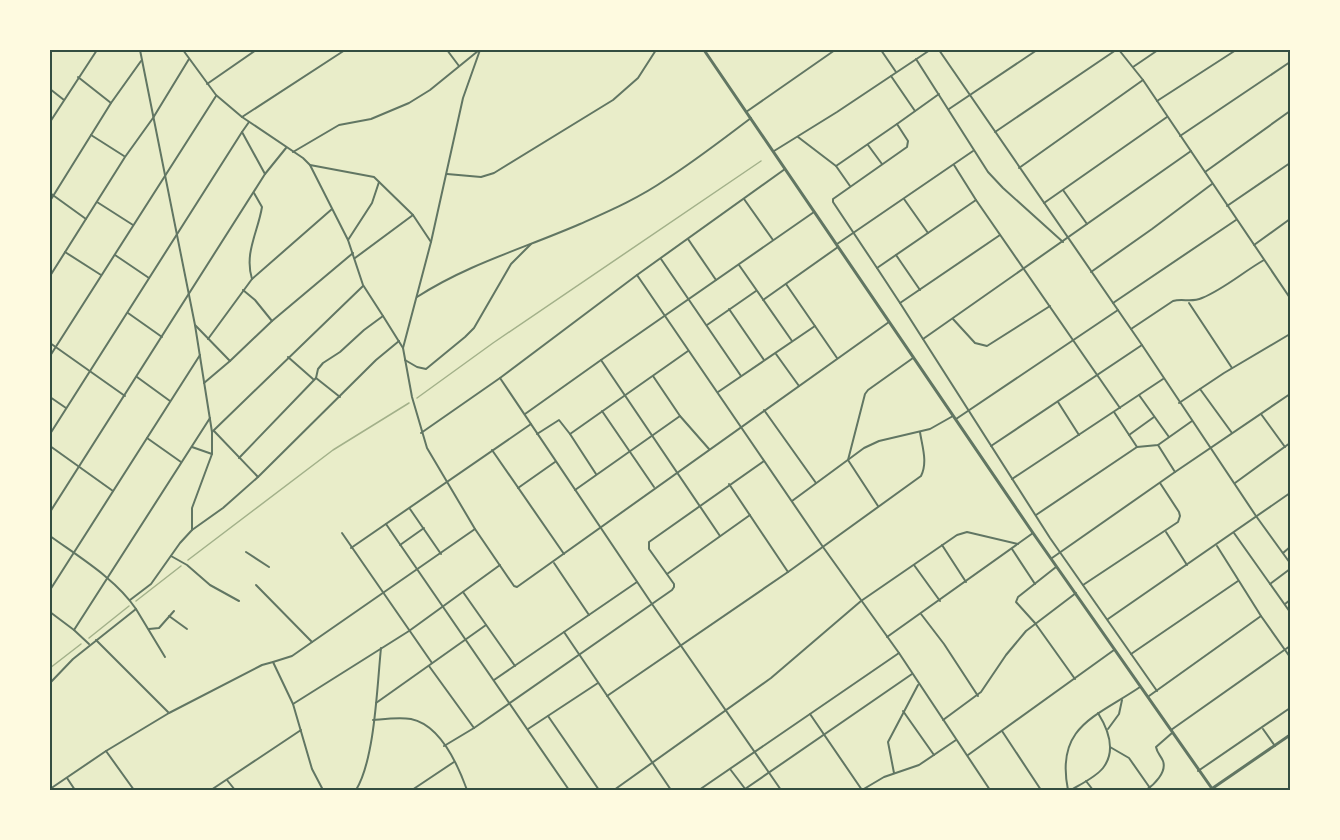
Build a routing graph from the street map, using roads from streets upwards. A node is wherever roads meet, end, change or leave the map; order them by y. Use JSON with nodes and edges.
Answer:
{"nodes":[{"id":1,"x":97,"y":50,"type":"edge"},
{"id":2,"x":140,"y":50,"type":"edge"},
{"id":3,"x":183,"y":50,"type":"edge"},
{"id":4,"x":256,"y":50,"type":"edge"},
{"id":5,"x":345,"y":50,"type":"edge"},
{"id":6,"x":447,"y":50,"type":"edge"},
{"id":7,"x":656,"y":50,"type":"edge"},
{"id":8,"x":704,"y":50,"type":"edge"},
{"id":9,"x":833,"y":50,"type":"edge"},
{"id":10,"x":881,"y":50,"type":"edge"},
{"id":11,"x":930,"y":50,"type":"edge"},
{"id":12,"x":939,"y":50,"type":"edge"},
{"id":13,"x":1037,"y":50,"type":"edge"},
{"id":14,"x":1118,"y":50,"type":"edge"},
{"id":15,"x":1158,"y":50,"type":"edge"},
{"id":16,"x":1236,"y":50,"type":"edge"},
{"id":17,"x":1289,"y":50,"type":"edge"},
{"id":18,"x":1290,"y":58,"type":"edge"},
{"id":19,"x":189,"y":59,"type":"junction"},
{"id":20,"x":916,"y":59,"type":"junction"},
{"id":21,"x":141,"y":61,"type":"junction"},
{"id":22,"x":1290,"y":62,"type":"edge"},
{"id":23,"x":459,"y":67,"type":"junction"},
{"id":24,"x":1133,"y":67,"type":"junction"},
{"id":25,"x":896,"y":72,"type":"junction"},
{"id":26,"x":891,"y":76,"type":"junction"},
{"id":27,"x":78,"y":77,"type":"junction"},
{"id":28,"x":1143,"y":80,"type":"junction"},
{"id":29,"x":207,"y":84,"type":"junction"},
{"id":30,"x":50,"y":89,"type":"edge"},
{"id":31,"x":939,"y":94,"type":"junction"},
{"id":32,"x":216,"y":95,"type":"junction"},
{"id":33,"x":970,"y":95,"type":"junction"},
{"id":34,"x":64,"y":100,"type":"junction"},
{"id":35,"x":1157,"y":101,"type":"junction"},
{"id":36,"x":111,"y":103,"type":"junction"},
{"id":37,"x":949,"y":109,"type":"junction"},
{"id":38,"x":916,"y":111,"type":"junction"},
{"id":39,"x":1290,"y":111,"type":"edge"},
{"id":40,"x":746,"y":112,"type":"junction"},
{"id":41,"x":242,"y":117,"type":"junction"},
{"id":42,"x":1167,"y":117,"type":"junction"},
{"id":43,"x":153,"y":118,"type":"junction"},
{"id":44,"x":751,"y":118,"type":"junction"},
{"id":45,"x":50,"y":122,"type":"edge"},
{"id":46,"x":249,"y":122,"type":"junction"},
{"id":47,"x":897,"y":124,"type":"junction"},
{"id":48,"x":242,"y":132,"type":"junction"},
{"id":49,"x":995,"y":132,"type":"junction"},
{"id":50,"x":91,"y":135,"type":"junction"},
{"id":51,"x":1180,"y":135,"type":"junction"},
{"id":52,"x":798,"y":137,"type":"junction"},
{"id":53,"x":868,"y":144,"type":"junction"},
{"id":54,"x":286,"y":148,"type":"junction"},
{"id":55,"x":773,"y":151,"type":"junction"},
{"id":56,"x":973,"y":151,"type":"junction"},
{"id":57,"x":1191,"y":151,"type":"junction"},
{"id":58,"x":293,"y":152,"type":"junction"},
{"id":59,"x":125,"y":157,"type":"junction"},
{"id":60,"x":1290,"y":163,"type":"edge"},
{"id":61,"x":310,"y":165,"type":"junction"},
{"id":62,"x":882,"y":165,"type":"junction"},
{"id":63,"x":954,"y":165,"type":"junction"},
{"id":64,"x":836,"y":166,"type":"junction"},
{"id":65,"x":1019,"y":168,"type":"junction"},
{"id":66,"x":785,"y":169,"type":"junction"},
{"id":67,"x":1205,"y":172,"type":"junction"},
{"id":68,"x":265,"y":174,"type":"junction"},
{"id":69,"x":447,"y":174,"type":"junction"},
{"id":70,"x":165,"y":176,"type":"junction"},
{"id":71,"x":379,"y":182,"type":"junction"},
{"id":72,"x":1212,"y":184,"type":"junction"},
{"id":73,"x":850,"y":186,"type":"junction"},
{"id":74,"x":1063,"y":190,"type":"junction"},
{"id":75,"x":254,"y":192,"type":"junction"},
{"id":76,"x":50,"y":193,"type":"edge"},
{"id":77,"x":53,"y":195,"type":"junction"},
{"id":78,"x":904,"y":199,"type":"junction"},
{"id":79,"x":744,"y":200,"type":"junction"},
{"id":80,"x":976,"y":200,"type":"junction"},
{"id":81,"x":50,"y":201,"type":"edge"},
{"id":82,"x":97,"y":202,"type":"junction"},
{"id":83,"x":1044,"y":203,"type":"junction"},
{"id":84,"x":1227,"y":206,"type":"junction"},
{"id":85,"x":333,"y":208,"type":"junction"},
{"id":86,"x":814,"y":212,"type":"junction"},
{"id":87,"x":413,"y":215,"type":"junction"},
{"id":88,"x":1290,"y":219,"type":"edge"},
{"id":89,"x":86,"y":220,"type":"junction"},
{"id":90,"x":1236,"y":220,"type":"junction"},
{"id":91,"x":1087,"y":224,"type":"junction"},
{"id":92,"x":133,"y":225,"type":"junction"},
{"id":93,"x":854,"y":233,"type":"junction"},
{"id":94,"x":928,"y":233,"type":"junction"},
{"id":95,"x":177,"y":235,"type":"junction"},
{"id":96,"x":1000,"y":235,"type":"junction"},
{"id":97,"x":1068,"y":238,"type":"junction"},
{"id":98,"x":688,"y":239,"type":"junction"},
{"id":99,"x":348,"y":240,"type":"junction"},
{"id":100,"x":774,"y":240,"type":"junction"},
{"id":101,"x":534,"y":241,"type":"junction"},
{"id":102,"x":431,"y":242,"type":"junction"},
{"id":103,"x":1063,"y":242,"type":"junction"},
{"id":104,"x":1254,"y":245,"type":"junction"},
{"id":105,"x":837,"y":246,"type":"junction"},
{"id":106,"x":65,"y":252,"type":"junction"},
{"id":107,"x":352,"y":253,"type":"junction"},
{"id":108,"x":115,"y":255,"type":"junction"},
{"id":109,"x":896,"y":255,"type":"junction"},
{"id":110,"x":354,"y":258,"type":"junction"},
{"id":111,"x":660,"y":259,"type":"junction"},
{"id":112,"x":1264,"y":260,"type":"junction"},
{"id":113,"x":739,"y":265,"type":"junction"},
{"id":114,"x":877,"y":268,"type":"junction"},
{"id":115,"x":1024,"y":269,"type":"junction"},
{"id":116,"x":1091,"y":272,"type":"junction"},
{"id":117,"x":101,"y":275,"type":"junction"},
{"id":118,"x":637,"y":275,"type":"junction"},
{"id":119,"x":50,"y":276,"type":"edge"},
{"id":120,"x":149,"y":278,"type":"junction"},
{"id":121,"x":252,"y":279,"type":"junction"},
{"id":122,"x":716,"y":280,"type":"junction"},
{"id":123,"x":786,"y":284,"type":"junction"},
{"id":124,"x":363,"y":285,"type":"junction"},
{"id":125,"x":243,"y":290,"type":"junction"},
{"id":126,"x":920,"y":290,"type":"junction"},
{"id":127,"x":756,"y":291,"type":"junction"},
{"id":128,"x":189,"y":295,"type":"junction"},
{"id":129,"x":417,"y":297,"type":"junction"},
{"id":130,"x":1290,"y":298,"type":"edge"},
{"id":131,"x":689,"y":300,"type":"junction"},
{"id":132,"x":763,"y":300,"type":"junction"},
{"id":133,"x":1188,"y":302,"type":"junction"},
{"id":134,"x":900,"y":303,"type":"junction"},
{"id":135,"x":1113,"y":303,"type":"junction"},
{"id":136,"x":1050,"y":306,"type":"junction"},
{"id":137,"x":729,"y":309,"type":"junction"},
{"id":138,"x":1118,"y":310,"type":"junction"},
{"id":139,"x":128,"y":313,"type":"junction"},
{"id":140,"x":383,"y":316,"type":"junction"},
{"id":141,"x":665,"y":316,"type":"junction"},
{"id":142,"x":953,"y":319,"type":"junction"},
{"id":143,"x":272,"y":321,"type":"junction"},
{"id":144,"x":889,"y":322,"type":"junction"},
{"id":145,"x":195,"y":325,"type":"junction"},
{"id":146,"x":706,"y":325,"type":"junction"},
{"id":147,"x":815,"y":326,"type":"junction"},
{"id":148,"x":1131,"y":329,"type":"junction"},
{"id":149,"x":1290,"y":334,"type":"edge"},
{"id":150,"x":162,"y":337,"type":"junction"},
{"id":151,"x":208,"y":339,"type":"junction"},
{"id":152,"x":923,"y":339,"type":"junction"},
{"id":153,"x":1073,"y":340,"type":"junction"},
{"id":154,"x":399,"y":341,"type":"junction"},
{"id":155,"x":792,"y":341,"type":"junction"},
{"id":156,"x":50,"y":343,"type":"edge"},
{"id":157,"x":1143,"y":345,"type":"junction"},
{"id":158,"x":55,"y":348,"type":"junction"},
{"id":159,"x":403,"y":348,"type":"junction"},
{"id":160,"x":688,"y":351,"type":"junction"},
{"id":161,"x":776,"y":352,"type":"junction"},
{"id":162,"x":200,"y":355,"type":"junction"},
{"id":163,"x":50,"y":356,"type":"edge"},
{"id":164,"x":288,"y":357,"type":"junction"},
{"id":165,"x":913,"y":358,"type":"junction"},
{"id":166,"x":838,"y":359,"type":"junction"},
{"id":167,"x":405,"y":360,"type":"junction"},
{"id":168,"x":601,"y":360,"type":"junction"},
{"id":169,"x":764,"y":360,"type":"junction"},
{"id":170,"x":230,"y":361,"type":"junction"},
{"id":171,"x":1232,"y":368,"type":"junction"},
{"id":172,"x":90,"y":372,"type":"junction"},
{"id":173,"x":652,"y":375,"type":"junction"},
{"id":174,"x":1098,"y":375,"type":"junction"},
{"id":175,"x":741,"y":376,"type":"junction"},
{"id":176,"x":137,"y":377,"type":"junction"},
{"id":177,"x":500,"y":378,"type":"junction"},
{"id":178,"x":315,"y":379,"type":"junction"},
{"id":179,"x":1163,"y":379,"type":"junction"},
{"id":180,"x":204,"y":382,"type":"junction"},
{"id":181,"x":799,"y":386,"type":"junction"},
{"id":182,"x":1200,"y":389,"type":"junction"},
{"id":183,"x":717,"y":393,"type":"junction"},
{"id":184,"x":625,"y":394,"type":"junction"},
{"id":185,"x":1290,"y":394,"type":"edge"},
{"id":186,"x":1139,"y":395,"type":"junction"},
{"id":187,"x":124,"y":396,"type":"junction"},
{"id":188,"x":50,"y":397,"type":"edge"},
{"id":189,"x":339,"y":397,"type":"junction"},
{"id":190,"x":170,"y":401,"type":"junction"},
{"id":191,"x":1058,"y":402,"type":"junction"},
{"id":192,"x":1179,"y":403,"type":"junction"},
{"id":193,"x":66,"y":408,"type":"junction"},
{"id":194,"x":1120,"y":408,"type":"junction"},
{"id":195,"x":764,"y":410,"type":"junction"},
{"id":196,"x":969,"y":410,"type":"junction"},
{"id":197,"x":602,"y":411,"type":"junction"},
{"id":198,"x":1114,"y":412,"type":"junction"},
{"id":199,"x":524,"y":414,"type":"junction"},
{"id":200,"x":1261,"y":414,"type":"junction"},
{"id":201,"x":680,"y":416,"type":"junction"},
{"id":202,"x":210,"y":417,"type":"junction"},
{"id":203,"x":954,"y":417,"type":"junction"},
{"id":204,"x":1154,"y":417,"type":"junction"},
{"id":205,"x":1192,"y":421,"type":"junction"},
{"id":206,"x":531,"y":424,"type":"junction"},
{"id":207,"x":740,"y":427,"type":"junction"},
{"id":208,"x":213,"y":432,"type":"junction"},
{"id":209,"x":920,"y":432,"type":"junction"},
{"id":210,"x":421,"y":433,"type":"junction"},
{"id":211,"x":1232,"y":433,"type":"junction"},
{"id":212,"x":50,"y":434,"type":"edge"},
{"id":213,"x":537,"y":434,"type":"junction"},
{"id":214,"x":570,"y":434,"type":"junction"},
{"id":215,"x":651,"y":435,"type":"junction"},
{"id":216,"x":1079,"y":435,"type":"junction"},
{"id":217,"x":1129,"y":435,"type":"junction"},
{"id":218,"x":1169,"y":437,"type":"junction"},
{"id":219,"x":147,"y":438,"type":"junction"},
{"id":220,"x":1290,"y":443,"type":"edge"},
{"id":221,"x":1158,"y":445,"type":"junction"},
{"id":222,"x":50,"y":446,"type":"edge"},
{"id":223,"x":991,"y":446,"type":"junction"},
{"id":224,"x":191,"y":447,"type":"junction"},
{"id":225,"x":1137,"y":447,"type":"junction"},
{"id":226,"x":1285,"y":447,"type":"junction"},
{"id":227,"x":1211,"y":448,"type":"junction"},
{"id":228,"x":709,"y":449,"type":"junction"},
{"id":229,"x":492,"y":450,"type":"junction"},
{"id":230,"x":630,"y":451,"type":"junction"},
{"id":231,"x":212,"y":454,"type":"junction"},
{"id":232,"x":239,"y":458,"type":"junction"},
{"id":233,"x":848,"y":460,"type":"junction"},
{"id":234,"x":764,"y":461,"type":"junction"},
{"id":235,"x":182,"y":462,"type":"junction"},
{"id":236,"x":556,"y":462,"type":"junction"},
{"id":237,"x":79,"y":466,"type":"junction"},
{"id":238,"x":676,"y":472,"type":"junction"},
{"id":239,"x":1175,"y":472,"type":"junction"},
{"id":240,"x":597,"y":474,"type":"junction"},
{"id":241,"x":258,"y":477,"type":"junction"},
{"id":242,"x":1012,"y":479,"type":"junction"},
{"id":243,"x":446,"y":482,"type":"junction"},
{"id":244,"x":816,"y":483,"type":"junction"},
{"id":245,"x":1160,"y":483,"type":"junction"},
{"id":246,"x":1235,"y":483,"type":"junction"},
{"id":247,"x":729,"y":484,"type":"junction"},
{"id":248,"x":654,"y":487,"type":"junction"},
{"id":249,"x":519,"y":488,"type":"junction"},
{"id":250,"x":575,"y":490,"type":"junction"},
{"id":251,"x":113,"y":491,"type":"junction"},
{"id":252,"x":1290,"y":493,"type":"edge"},
{"id":253,"x":792,"y":501,"type":"junction"},
{"id":254,"x":699,"y":506,"type":"junction"},
{"id":255,"x":410,"y":507,"type":"junction"},
{"id":256,"x":878,"y":507,"type":"junction"},
{"id":257,"x":50,"y":512,"type":"edge"},
{"id":258,"x":750,"y":515,"type":"junction"},
{"id":259,"x":1036,"y":515,"type":"junction"},
{"id":260,"x":1256,"y":516,"type":"junction"},
{"id":261,"x":386,"y":524,"type":"junction"},
{"id":262,"x":424,"y":528,"type":"junction"},
{"id":263,"x":601,"y":528,"type":"junction"},
{"id":264,"x":475,"y":529,"type":"junction"},
{"id":265,"x":192,"y":530,"type":"junction"},
{"id":266,"x":1166,"y":532,"type":"junction"},
{"id":267,"x":342,"y":533,"type":"dead end"},
{"id":268,"x":1033,"y":533,"type":"junction"},
{"id":269,"x":1234,"y":533,"type":"junction"},
{"id":270,"x":50,"y":536,"type":"edge"},
{"id":271,"x":720,"y":536,"type":"junction"},
{"id":272,"x":1018,"y":544,"type":"junction"},
{"id":273,"x":400,"y":545,"type":"junction"},
{"id":274,"x":942,"y":545,"type":"junction"},
{"id":275,"x":1217,"y":546,"type":"junction"},
{"id":276,"x":823,"y":547,"type":"junction"},
{"id":277,"x":1290,"y":547,"type":"edge"},
{"id":278,"x":351,"y":548,"type":"junction"},
{"id":279,"x":1011,"y":549,"type":"junction"},
{"id":280,"x":246,"y":552,"type":"dead end"},
{"id":281,"x":1060,"y":552,"type":"junction"},
{"id":282,"x":74,"y":553,"type":"junction"},
{"id":283,"x":1283,"y":553,"type":"junction"},
{"id":284,"x":441,"y":554,"type":"junction"},
{"id":285,"x":564,"y":554,"type":"junction"},
{"id":286,"x":171,"y":556,"type":"junction"},
{"id":287,"x":1052,"y":558,"type":"junction"},
{"id":288,"x":554,"y":562,"type":"junction"},
{"id":289,"x":1290,"y":563,"type":"edge"},
{"id":290,"x":500,"y":565,"type":"junction"},
{"id":291,"x":914,"y":565,"type":"junction"},
{"id":292,"x":1057,"y":566,"type":"junction"},
{"id":293,"x":1187,"y":566,"type":"junction"},
{"id":294,"x":269,"y":567,"type":"dead end"},
{"id":295,"x":1290,"y":569,"type":"edge"},
{"id":296,"x":418,"y":570,"type":"junction"},
{"id":297,"x":788,"y":572,"type":"junction"},
{"id":298,"x":667,"y":574,"type":"junction"},
{"id":299,"x":107,"y":579,"type":"junction"},
{"id":300,"x":1238,"y":581,"type":"junction"},
{"id":301,"x":637,"y":582,"type":"junction"},
{"id":302,"x":966,"y":582,"type":"junction"},
{"id":303,"x":1035,"y":584,"type":"junction"},
{"id":304,"x":1270,"y":584,"type":"junction"},
{"id":305,"x":256,"y":585,"type":"dead end"},
{"id":306,"x":1083,"y":585,"type":"junction"},
{"id":307,"x":50,"y":590,"type":"edge"},
{"id":308,"x":463,"y":592,"type":"junction"},
{"id":309,"x":1076,"y":592,"type":"junction"},
{"id":310,"x":383,"y":594,"type":"junction"},
{"id":311,"x":130,"y":600,"type":"junction"},
{"id":312,"x":1290,"y":600,"type":"edge"},
{"id":313,"x":239,"y":601,"type":"dead end"},
{"id":314,"x":861,"y":601,"type":"junction"},
{"id":315,"x":940,"y":601,"type":"junction"},
{"id":316,"x":652,"y":604,"type":"junction"},
{"id":317,"x":1285,"y":604,"type":"junction"},
{"id":318,"x":444,"y":606,"type":"junction"},
{"id":319,"x":136,"y":609,"type":"junction"},
{"id":320,"x":174,"y":611,"type":"dead end"},
{"id":321,"x":50,"y":612,"type":"edge"},
{"id":322,"x":1290,"y":612,"type":"edge"},
{"id":323,"x":921,"y":614,"type":"junction"},
{"id":324,"x":590,"y":615,"type":"junction"},
{"id":325,"x":169,"y":616,"type":"junction"},
{"id":326,"x":1261,"y":616,"type":"junction"},
{"id":327,"x":1108,"y":620,"type":"junction"},
{"id":328,"x":1035,"y":623,"type":"junction"},
{"id":329,"x":486,"y":625,"type":"junction"},
{"id":330,"x":149,"y":629,"type":"junction"},
{"id":331,"x":187,"y":629,"type":"dead end"},
{"id":332,"x":74,"y":630,"type":"junction"},
{"id":333,"x":409,"y":631,"type":"junction"},
{"id":334,"x":564,"y":632,"type":"junction"},
{"id":335,"x":887,"y":637,"type":"junction"},
{"id":336,"x":466,"y":639,"type":"junction"},
{"id":337,"x":96,"y":640,"type":"junction"},
{"id":338,"x":312,"y":642,"type":"junction"},
{"id":339,"x":89,"y":645,"type":"junction"},
{"id":340,"x":680,"y":646,"type":"junction"},
{"id":341,"x":1290,"y":646,"type":"edge"},
{"id":342,"x":381,"y":648,"type":"junction"},
{"id":343,"x":1114,"y":650,"type":"junction"},
{"id":344,"x":1285,"y":650,"type":"junction"},
{"id":345,"x":898,"y":653,"type":"junction"},
{"id":346,"x":578,"y":654,"type":"junction"},
{"id":347,"x":1131,"y":654,"type":"junction"},
{"id":348,"x":165,"y":657,"type":"dead end"},
{"id":349,"x":1290,"y":657,"type":"edge"},
{"id":350,"x":273,"y":662,"type":"junction"},
{"id":351,"x":432,"y":663,"type":"junction"},
{"id":352,"x":429,"y":666,"type":"junction"},
{"id":353,"x":515,"y":666,"type":"junction"},
{"id":354,"x":912,"y":674,"type":"junction"},
{"id":355,"x":1074,"y":679,"type":"junction"},
{"id":356,"x":494,"y":680,"type":"junction"},
{"id":357,"x":50,"y":683,"type":"edge"},
{"id":358,"x":598,"y":683,"type":"junction"},
{"id":359,"x":919,"y":684,"type":"junction"},
{"id":360,"x":1140,"y":687,"type":"junction"},
{"id":361,"x":1156,"y":691,"type":"junction"},
{"id":362,"x":607,"y":696,"type":"junction"},
{"id":363,"x":978,"y":696,"type":"junction"},
{"id":364,"x":1148,"y":697,"type":"junction"},
{"id":365,"x":1122,"y":699,"type":"junction"},
{"id":366,"x":375,"y":703,"type":"junction"},
{"id":367,"x":509,"y":703,"type":"junction"},
{"id":368,"x":293,"y":704,"type":"junction"},
{"id":369,"x":1290,"y":708,"type":"edge"},
{"id":370,"x":725,"y":711,"type":"junction"},
{"id":371,"x":903,"y":711,"type":"junction"},
{"id":372,"x":169,"y":713,"type":"junction"},
{"id":373,"x":1098,"y":713,"type":"junction"},
{"id":374,"x":810,"y":714,"type":"junction"},
{"id":375,"x":548,"y":716,"type":"junction"},
{"id":376,"x":373,"y":720,"type":"junction"},
{"id":377,"x":943,"y":721,"type":"junction"},
{"id":378,"x":474,"y":728,"type":"junction"},
{"id":379,"x":528,"y":729,"type":"junction"},
{"id":380,"x":1108,"y":729,"type":"junction"},
{"id":381,"x":1262,"y":729,"type":"junction"},
{"id":382,"x":301,"y":730,"type":"junction"},
{"id":383,"x":1002,"y":732,"type":"junction"},
{"id":384,"x":1171,"y":732,"type":"junction"},
{"id":385,"x":824,"y":734,"type":"junction"},
{"id":386,"x":1290,"y":735,"type":"edge"},
{"id":387,"x":956,"y":740,"type":"junction"},
{"id":388,"x":444,"y":746,"type":"junction"},
{"id":389,"x":1275,"y":746,"type":"junction"},
{"id":390,"x":1110,"y":747,"type":"junction"},
{"id":391,"x":106,"y":751,"type":"junction"},
{"id":392,"x":754,"y":752,"type":"junction"},
{"id":393,"x":934,"y":755,"type":"junction"},
{"id":394,"x":967,"y":755,"type":"junction"},
{"id":395,"x":454,"y":762,"type":"junction"},
{"id":396,"x":651,"y":764,"type":"junction"},
{"id":397,"x":730,"y":769,"type":"junction"},
{"id":398,"x":1198,"y":771,"type":"junction"},
{"id":399,"x":768,"y":773,"type":"junction"},
{"id":400,"x":894,"y":773,"type":"junction"},
{"id":401,"x":67,"y":778,"type":"junction"},
{"id":402,"x":227,"y":780,"type":"junction"},
{"id":403,"x":1086,"y":781,"type":"junction"},
{"id":404,"x":50,"y":784,"type":"edge"},
{"id":405,"x":360,"y":785,"type":"junction"},
{"id":406,"x":619,"y":787,"type":"junction"},
{"id":407,"x":51,"y":788,"type":"edge"},
{"id":408,"x":1150,"y":788,"type":"junction"},
{"id":409,"x":75,"y":790,"type":"edge"},
{"id":410,"x":134,"y":790,"type":"edge"},
{"id":411,"x":211,"y":790,"type":"edge"},
{"id":412,"x":236,"y":790,"type":"edge"},
{"id":413,"x":323,"y":790,"type":"edge"},
{"id":414,"x":356,"y":790,"type":"edge"},
{"id":415,"x":362,"y":790,"type":"edge"},
{"id":416,"x":412,"y":790,"type":"edge"},
{"id":417,"x":467,"y":790,"type":"edge"},
{"id":418,"x":568,"y":790,"type":"edge"},
{"id":419,"x":599,"y":790,"type":"edge"},
{"id":420,"x":614,"y":790,"type":"edge"},
{"id":421,"x":622,"y":790,"type":"edge"},
{"id":422,"x":671,"y":790,"type":"edge"},
{"id":423,"x":699,"y":790,"type":"edge"},
{"id":424,"x":745,"y":790,"type":"edge"},
{"id":425,"x":781,"y":790,"type":"edge"},
{"id":426,"x":862,"y":790,"type":"edge"},
{"id":427,"x":988,"y":790,"type":"edge"},
{"id":428,"x":1041,"y":790,"type":"edge"},
{"id":429,"x":1070,"y":790,"type":"edge"},
{"id":430,"x":1093,"y":790,"type":"edge"},
{"id":431,"x":1146,"y":790,"type":"edge"},
{"id":432,"x":1212,"y":790,"type":"edge"}],
"edges":[{"from":1,"to":27,"type":"street"},
{"from":2,"to":21,"type":"street"},
{"from":3,"to":19,"type":"street"},
{"from":4,"to":29,"type":"street"},
{"from":5,"to":41,"type":"street"},
{"from":6,"to":23,"type":"street"},
{"from":7,"to":69,"type":"street"},
{"from":8,"to":40,"type":"street"},
{"from":9,"to":40,"type":"street"},
{"from":10,"to":25,"type":"street"},
{"from":11,"to":20,"type":"street"},
{"from":12,"to":33,"type":"street"},
{"from":13,"to":33,"type":"street"},
{"from":14,"to":24,"type":"street"},
{"from":14,"to":49,"type":"street"},
{"from":15,"to":24,"type":"street"},
{"from":16,"to":35,"type":"street"},
{"from":17,"to":18,"type":"street"},
{"from":19,"to":29,"type":"street"},
{"from":19,"to":43,"type":"street"},
{"from":20,"to":25,"type":"street"},
{"from":20,"to":31,"type":"street"},
{"from":21,"to":36,"type":"street"},
{"from":21,"to":43,"type":"street"},
{"from":22,"to":51,"type":"street"},
{"from":23,"to":58,"type":"street"},
{"from":23,"to":69,"type":"street"},
{"from":24,"to":28,"type":"street"},
{"from":25,"to":26,"type":"street"},
{"from":26,"to":38,"type":"street"},
{"from":26,"to":52,"type":"street"},
{"from":27,"to":34,"type":"street"},
{"from":27,"to":36,"type":"street"},
{"from":28,"to":35,"type":"street"},
{"from":28,"to":65,"type":"street"},
{"from":29,"to":32,"type":"street"},
{"from":30,"to":34,"type":"street"},
{"from":31,"to":37,"type":"street"},
{"from":31,"to":38,"type":"street"},
{"from":32,"to":41,"type":"street"},
{"from":32,"to":70,"type":"street"},
{"from":33,"to":37,"type":"street"},
{"from":33,"to":49,"type":"street"},
{"from":34,"to":45,"type":"street"},
{"from":35,"to":42,"type":"street"},
{"from":36,"to":50,"type":"street"},
{"from":37,"to":56,"type":"street"},
{"from":38,"to":47,"type":"street"},
{"from":39,"to":67,"type":"street"},
{"from":40,"to":44,"type":"street"},
{"from":41,"to":46,"type":"street"},
{"from":42,"to":51,"type":"street"},
{"from":42,"to":74,"type":"street"},
{"from":43,"to":59,"type":"street"},
{"from":43,"to":70,"type":"street"},
{"from":44,"to":55,"type":"street"},
{"from":44,"to":101,"type":"street"},
{"from":46,"to":48,"type":"street"},
{"from":46,"to":54,"type":"street"},
{"from":47,"to":53,"type":"street"},
{"from":47,"to":62,"type":"street"},
{"from":48,"to":68,"type":"street"},
{"from":48,"to":95,"type":"street"},
{"from":49,"to":65,"type":"street"},
{"from":50,"to":59,"type":"street"},
{"from":50,"to":77,"type":"street"},
{"from":51,"to":57,"type":"street"},
{"from":52,"to":55,"type":"street"},
{"from":52,"to":64,"type":"street"},
{"from":53,"to":62,"type":"street"},
{"from":53,"to":64,"type":"street"},
{"from":54,"to":58,"type":"street"},
{"from":54,"to":68,"type":"street"},
{"from":55,"to":66,"type":"street"},
{"from":56,"to":63,"type":"street"},
{"from":56,"to":103,"type":"street"},
{"from":57,"to":67,"type":"street"},
{"from":57,"to":91,"type":"street"},
{"from":58,"to":61,"type":"street"},
{"from":59,"to":82,"type":"street"},
{"from":60,"to":84,"type":"street"},
{"from":61,"to":71,"type":"street"},
{"from":61,"to":85,"type":"street"},
{"from":62,"to":73,"type":"street"},
{"from":63,"to":78,"type":"street"},
{"from":63,"to":80,"type":"street"},
{"from":64,"to":73,"type":"street"},
{"from":65,"to":83,"type":"street"},
{"from":66,"to":79,"type":"street"},
{"from":66,"to":86,"type":"street"},
{"from":67,"to":72,"type":"street"},
{"from":68,"to":75,"type":"street"},
{"from":69,"to":102,"type":"street"},
{"from":70,"to":92,"type":"street"},
{"from":70,"to":95,"type":"street"},
{"from":71,"to":87,"type":"street"},
{"from":71,"to":99,"type":"street"},
{"from":72,"to":84,"type":"street"},
{"from":72,"to":116,"type":"street"},
{"from":73,"to":93,"type":"street"},
{"from":74,"to":83,"type":"street"},
{"from":74,"to":91,"type":"street"},
{"from":75,"to":121,"type":"street"},
{"from":75,"to":128,"type":"street"},
{"from":76,"to":77,"type":"street"},
{"from":77,"to":81,"type":"street"},
{"from":77,"to":89,"type":"street"},
{"from":78,"to":93,"type":"street"},
{"from":78,"to":94,"type":"street"},
{"from":79,"to":98,"type":"street"},
{"from":79,"to":100,"type":"street"},
{"from":80,"to":94,"type":"street"},
{"from":80,"to":96,"type":"street"},
{"from":82,"to":89,"type":"street"},
{"from":82,"to":92,"type":"street"},
{"from":83,"to":97,"type":"street"},
{"from":84,"to":90,"type":"street"},
{"from":85,"to":99,"type":"street"},
{"from":85,"to":121,"type":"street"},
{"from":86,"to":100,"type":"street"},
{"from":86,"to":105,"type":"street"},
{"from":87,"to":102,"type":"street"},
{"from":87,"to":110,"type":"street"},
{"from":88,"to":104,"type":"street"},
{"from":89,"to":106,"type":"street"},
{"from":90,"to":104,"type":"street"},
{"from":90,"to":135,"type":"street"},
{"from":91,"to":97,"type":"street"},
{"from":92,"to":108,"type":"street"},
{"from":93,"to":105,"type":"street"},
{"from":93,"to":114,"type":"street"},
{"from":94,"to":109,"type":"street"},
{"from":95,"to":120,"type":"street"},
{"from":95,"to":128,"type":"street"},
{"from":96,"to":115,"type":"street"},
{"from":96,"to":126,"type":"street"},
{"from":97,"to":103,"type":"street"},
{"from":97,"to":116,"type":"street"},
{"from":98,"to":111,"type":"street"},
{"from":98,"to":122,"type":"street"},
{"from":99,"to":107,"type":"street"},
{"from":100,"to":113,"type":"street"},
{"from":101,"to":129,"type":"street"},
{"from":101,"to":167,"type":"street"},
{"from":102,"to":129,"type":"street"},
{"from":103,"to":115,"type":"street"},
{"from":104,"to":112,"type":"street"},
{"from":105,"to":123,"type":"street"},
{"from":105,"to":144,"type":"street"},
{"from":106,"to":117,"type":"street"},
{"from":106,"to":119,"type":"street"},
{"from":107,"to":110,"type":"street"},
{"from":107,"to":143,"type":"street"},
{"from":108,"to":117,"type":"street"},
{"from":108,"to":120,"type":"street"},
{"from":109,"to":114,"type":"street"},
{"from":109,"to":126,"type":"street"},
{"from":110,"to":124,"type":"street"},
{"from":111,"to":118,"type":"street"},
{"from":111,"to":131,"type":"street"},
{"from":112,"to":130,"type":"street"},
{"from":112,"to":133,"type":"street"},
{"from":113,"to":122,"type":"street"},
{"from":113,"to":127,"type":"street"},
{"from":114,"to":134,"type":"street"},
{"from":115,"to":136,"type":"street"},
{"from":115,"to":142,"type":"street"},
{"from":116,"to":135,"type":"street"},
{"from":117,"to":158,"type":"street"},
{"from":118,"to":141,"type":"street"},
{"from":118,"to":177,"type":"street"},
{"from":120,"to":139,"type":"street"},
{"from":121,"to":125,"type":"street"},
{"from":122,"to":131,"type":"street"},
{"from":123,"to":132,"type":"street"},
{"from":123,"to":147,"type":"street"},
{"from":124,"to":140,"type":"street"},
{"from":124,"to":164,"type":"street"},
{"from":125,"to":143,"type":"street"},
{"from":125,"to":151,"type":"street"},
{"from":126,"to":134,"type":"street"},
{"from":127,"to":132,"type":"street"},
{"from":127,"to":137,"type":"street"},
{"from":128,"to":145,"type":"street"},
{"from":128,"to":150,"type":"street"},
{"from":129,"to":159,"type":"street"},
{"from":131,"to":141,"type":"street"},
{"from":131,"to":146,"type":"street"},
{"from":132,"to":155,"type":"street"},
{"from":133,"to":148,"type":"street"},
{"from":133,"to":171,"type":"street"},
{"from":134,"to":152,"type":"street"},
{"from":135,"to":138,"type":"street"},
{"from":136,"to":142,"type":"street"},
{"from":136,"to":153,"type":"street"},
{"from":137,"to":146,"type":"street"},
{"from":137,"to":169,"type":"street"},
{"from":138,"to":148,"type":"street"},
{"from":138,"to":153,"type":"street"},
{"from":139,"to":150,"type":"street"},
{"from":139,"to":172,"type":"street"},
{"from":140,"to":154,"type":"street"},
{"from":140,"to":178,"type":"street"},
{"from":141,"to":160,"type":"street"},
{"from":141,"to":168,"type":"street"},
{"from":142,"to":152,"type":"street"},
{"from":143,"to":170,"type":"street"},
{"from":144,"to":165,"type":"street"},
{"from":144,"to":166,"type":"street"},
{"from":145,"to":151,"type":"street"},
{"from":145,"to":162,"type":"street"},
{"from":146,"to":175,"type":"street"},
{"from":147,"to":155,"type":"street"},
{"from":147,"to":166,"type":"street"},
{"from":148,"to":157,"type":"street"},
{"from":149,"to":171,"type":"street"},
{"from":150,"to":176,"type":"street"},
{"from":151,"to":170,"type":"street"},
{"from":152,"to":196,"type":"street"},
{"from":153,"to":174,"type":"street"},
{"from":153,"to":196,"type":"street"},
{"from":154,"to":159,"type":"street"},
{"from":154,"to":189,"type":"street"},
{"from":155,"to":161,"type":"street"},
{"from":156,"to":158,"type":"street"},
{"from":157,"to":174,"type":"street"},
{"from":157,"to":179,"type":"street"},
{"from":158,"to":163,"type":"street"},
{"from":158,"to":172,"type":"street"},
{"from":159,"to":167,"type":"street"},
{"from":160,"to":173,"type":"street"},
{"from":160,"to":183,"type":"street"},
{"from":161,"to":169,"type":"street"},
{"from":161,"to":181,"type":"street"},
{"from":162,"to":180,"type":"street"},
{"from":162,"to":190,"type":"street"},
{"from":164,"to":178,"type":"street"},
{"from":164,"to":208,"type":"street"},
{"from":165,"to":203,"type":"street"},
{"from":165,"to":233,"type":"street"},
{"from":166,"to":181,"type":"street"},
{"from":167,"to":210,"type":"street"},
{"from":168,"to":184,"type":"street"},
{"from":168,"to":199,"type":"street"},
{"from":169,"to":175,"type":"street"},
{"from":170,"to":180,"type":"street"},
{"from":171,"to":182,"type":"street"},
{"from":172,"to":187,"type":"street"},
{"from":172,"to":193,"type":"street"},
{"from":173,"to":184,"type":"street"},
{"from":173,"to":201,"type":"street"},
{"from":174,"to":191,"type":"street"},
{"from":174,"to":194,"type":"street"},
{"from":175,"to":183,"type":"street"},
{"from":176,"to":187,"type":"street"},
{"from":176,"to":190,"type":"street"},
{"from":177,"to":199,"type":"street"},
{"from":177,"to":210,"type":"street"},
{"from":178,"to":189,"type":"street"},
{"from":178,"to":232,"type":"street"},
{"from":179,"to":186,"type":"street"},
{"from":179,"to":192,"type":"street"},
{"from":180,"to":202,"type":"street"},
{"from":181,"to":195,"type":"street"},
{"from":182,"to":192,"type":"street"},
{"from":182,"to":211,"type":"street"},
{"from":183,"to":207,"type":"street"},
{"from":184,"to":197,"type":"street"},
{"from":184,"to":215,"type":"street"},
{"from":185,"to":200,"type":"street"},
{"from":186,"to":194,"type":"street"},
{"from":186,"to":204,"type":"street"},
{"from":187,"to":237,"type":"street"},
{"from":188,"to":193,"type":"street"},
{"from":189,"to":241,"type":"street"},
{"from":190,"to":219,"type":"street"},
{"from":191,"to":216,"type":"street"},
{"from":191,"to":223,"type":"street"},
{"from":192,"to":205,"type":"street"},
{"from":193,"to":212,"type":"street"},
{"from":194,"to":198,"type":"street"},
{"from":195,"to":207,"type":"street"},
{"from":195,"to":244,"type":"street"},
{"from":196,"to":203,"type":"street"},
{"from":196,"to":223,"type":"street"},
{"from":197,"to":214,"type":"street"},
{"from":197,"to":230,"type":"street"},
{"from":198,"to":216,"type":"street"},
{"from":198,"to":217,"type":"street"},
{"from":199,"to":206,"type":"street"},
{"from":200,"to":211,"type":"street"},
{"from":200,"to":226,"type":"street"},
{"from":201,"to":215,"type":"street"},
{"from":201,"to":228,"type":"street"},
{"from":202,"to":208,"type":"street"},
{"from":202,"to":224,"type":"street"},
{"from":203,"to":209,"type":"street"},
{"from":203,"to":268,"type":"street"},
{"from":204,"to":217,"type":"street"},
{"from":204,"to":218,"type":"street"},
{"from":205,"to":218,"type":"street"},
{"from":205,"to":227,"type":"street"},
{"from":206,"to":213,"type":"street"},
{"from":206,"to":229,"type":"street"},
{"from":207,"to":228,"type":"street"},
{"from":207,"to":234,"type":"street"},
{"from":208,"to":231,"type":"street"},
{"from":208,"to":232,"type":"street"},
{"from":209,"to":233,"type":"street"},
{"from":209,"to":256,"type":"street"},
{"from":210,"to":243,"type":"street"},
{"from":211,"to":227,"type":"street"},
{"from":213,"to":214,"type":"street"},
{"from":213,"to":236,"type":"street"},
{"from":214,"to":240,"type":"street"},
{"from":215,"to":230,"type":"street"},
{"from":215,"to":238,"type":"street"},
{"from":216,"to":242,"type":"street"},
{"from":217,"to":225,"type":"street"},
{"from":218,"to":221,"type":"street"},
{"from":219,"to":235,"type":"street"},
{"from":219,"to":251,"type":"street"},
{"from":220,"to":226,"type":"street"},
{"from":221,"to":225,"type":"street"},
{"from":221,"to":239,"type":"street"},
{"from":222,"to":237,"type":"street"},
{"from":223,"to":242,"type":"street"},
{"from":224,"to":231,"type":"street"},
{"from":224,"to":235,"type":"street"},
{"from":225,"to":259,"type":"street"},
{"from":226,"to":246,"type":"street"},
{"from":227,"to":239,"type":"street"},
{"from":227,"to":246,"type":"street"},
{"from":228,"to":238,"type":"street"},
{"from":229,"to":243,"type":"street"},
{"from":229,"to":249,"type":"street"},
{"from":230,"to":240,"type":"street"},
{"from":230,"to":248,"type":"street"},
{"from":231,"to":265,"type":"street"},
{"from":232,"to":241,"type":"street"},
{"from":233,"to":244,"type":"street"},
{"from":233,"to":256,"type":"street"},
{"from":234,"to":247,"type":"street"},
{"from":234,"to":253,"type":"street"},
{"from":235,"to":299,"type":"street"},
{"from":236,"to":249,"type":"street"},
{"from":236,"to":250,"type":"street"},
{"from":237,"to":251,"type":"street"},
{"from":237,"to":257,"type":"street"},
{"from":238,"to":248,"type":"street"},
{"from":238,"to":254,"type":"street"},
{"from":239,"to":245,"type":"street"},
{"from":240,"to":250,"type":"street"},
{"from":241,"to":265,"type":"street"},
{"from":242,"to":259,"type":"street"},
{"from":243,"to":255,"type":"street"},
{"from":243,"to":264,"type":"street"},
{"from":244,"to":253,"type":"street"},
{"from":245,"to":266,"type":"street"},
{"from":245,"to":281,"type":"street"},
{"from":246,"to":260,"type":"street"},
{"from":247,"to":254,"type":"street"},
{"from":247,"to":258,"type":"street"},
{"from":248,"to":263,"type":"street"},
{"from":249,"to":285,"type":"street"},
{"from":250,"to":263,"type":"street"},
{"from":251,"to":282,"type":"street"},
{"from":252,"to":260,"type":"street"},
{"from":253,"to":276,"type":"street"},
{"from":254,"to":271,"type":"street"},
{"from":254,"to":298,"type":"street"},
{"from":255,"to":261,"type":"street"},
{"from":255,"to":262,"type":"street"},
{"from":256,"to":276,"type":"street"},
{"from":258,"to":271,"type":"street"},
{"from":258,"to":297,"type":"street"},
{"from":259,"to":281,"type":"street"},
{"from":260,"to":269,"type":"street"},
{"from":260,"to":283,"type":"street"},
{"from":261,"to":273,"type":"street"},
{"from":261,"to":278,"type":"street"},
{"from":262,"to":273,"type":"street"},
{"from":262,"to":284,"type":"street"},
{"from":263,"to":285,"type":"street"},
{"from":263,"to":301,"type":"street"},
{"from":264,"to":284,"type":"street"},
{"from":264,"to":290,"type":"street"},
{"from":265,"to":286,"type":"street"},
{"from":266,"to":293,"type":"street"},
{"from":266,"to":306,"type":"street"},
{"from":267,"to":278,"type":"street"},
{"from":268,"to":272,"type":"street"},
{"from":268,"to":287,"type":"street"},
{"from":269,"to":275,"type":"street"},
{"from":269,"to":304,"type":"street"},
{"from":270,"to":282,"type":"street"},
{"from":271,"to":298,"type":"street"},
{"from":272,"to":274,"type":"street"},
{"from":272,"to":279,"type":"street"},
{"from":273,"to":296,"type":"street"},
{"from":274,"to":291,"type":"street"},
{"from":274,"to":302,"type":"street"},
{"from":275,"to":293,"type":"street"},
{"from":275,"to":300,"type":"street"},
{"from":276,"to":297,"type":"street"},
{"from":276,"to":314,"type":"street"},
{"from":277,"to":283,"type":"street"},
{"from":278,"to":310,"type":"street"},
{"from":279,"to":302,"type":"street"},
{"from":279,"to":303,"type":"street"},
{"from":280,"to":294,"type":"street"},
{"from":281,"to":287,"type":"street"},
{"from":281,"to":306,"type":"street"},
{"from":282,"to":299,"type":"street"},
{"from":282,"to":307,"type":"street"},
{"from":283,"to":289,"type":"street"},
{"from":284,"to":296,"type":"street"},
{"from":285,"to":288,"type":"street"},
{"from":286,"to":311,"type":"street"},
{"from":286,"to":313,"type":"street"},
{"from":287,"to":292,"type":"street"},
{"from":288,"to":290,"type":"street"},
{"from":288,"to":324,"type":"street"},
{"from":290,"to":308,"type":"street"},
{"from":291,"to":314,"type":"street"},
{"from":291,"to":315,"type":"street"},
{"from":292,"to":303,"type":"street"},
{"from":292,"to":309,"type":"street"},
{"from":293,"to":327,"type":"street"},
{"from":295,"to":304,"type":"street"},
{"from":296,"to":310,"type":"street"},
{"from":296,"to":318,"type":"street"},
{"from":297,"to":340,"type":"street"},
{"from":298,"to":316,"type":"street"},
{"from":299,"to":311,"type":"street"},
{"from":299,"to":332,"type":"street"},
{"from":300,"to":326,"type":"street"},
{"from":300,"to":347,"type":"street"},
{"from":301,"to":316,"type":"street"},
{"from":301,"to":324,"type":"street"},
{"from":302,"to":315,"type":"street"},
{"from":303,"to":328,"type":"street"},
{"from":304,"to":317,"type":"street"},
{"from":305,"to":338,"type":"street"},
{"from":306,"to":327,"type":"street"},
{"from":308,"to":318,"type":"street"},
{"from":308,"to":329,"type":"street"},
{"from":309,"to":328,"type":"street"},
{"from":309,"to":343,"type":"street"},
{"from":310,"to":333,"type":"street"},
{"from":310,"to":338,"type":"street"},
{"from":311,"to":319,"type":"street"},
{"from":312,"to":317,"type":"street"},
{"from":314,"to":335,"type":"street"},
{"from":314,"to":370,"type":"street"},
{"from":315,"to":323,"type":"street"},
{"from":316,"to":340,"type":"street"},
{"from":316,"to":346,"type":"street"},
{"from":317,"to":322,"type":"street"},
{"from":318,"to":333,"type":"street"},
{"from":318,"to":336,"type":"street"},
{"from":319,"to":330,"type":"street"},
{"from":319,"to":337,"type":"street"},
{"from":320,"to":325,"type":"street"},
{"from":321,"to":332,"type":"street"},
{"from":323,"to":335,"type":"street"},
{"from":323,"to":363,"type":"street"},
{"from":324,"to":334,"type":"street"},
{"from":325,"to":330,"type":"street"},
{"from":325,"to":331,"type":"street"},
{"from":326,"to":344,"type":"street"},
{"from":326,"to":361,"type":"street"},
{"from":327,"to":347,"type":"street"},
{"from":328,"to":355,"type":"street"},
{"from":328,"to":363,"type":"street"},
{"from":329,"to":336,"type":"street"},
{"from":329,"to":353,"type":"street"},
{"from":330,"to":348,"type":"street"},
{"from":332,"to":339,"type":"street"},
{"from":333,"to":342,"type":"street"},
{"from":333,"to":351,"type":"street"},
{"from":334,"to":346,"type":"street"},
{"from":334,"to":353,"type":"street"},
{"from":335,"to":345,"type":"street"},
{"from":336,"to":351,"type":"street"},
{"from":336,"to":356,"type":"street"},
{"from":337,"to":339,"type":"street"},
{"from":337,"to":372,"type":"street"},
{"from":338,"to":350,"type":"street"},
{"from":339,"to":357,"type":"street"},
{"from":340,"to":362,"type":"street"},
{"from":340,"to":370,"type":"street"},
{"from":341,"to":344,"type":"street"},
{"from":342,"to":366,"type":"street"},
{"from":342,"to":368,"type":"street"},
{"from":343,"to":355,"type":"street"},
{"from":343,"to":360,"type":"street"},
{"from":344,"to":349,"type":"street"},
{"from":344,"to":384,"type":"street"},
{"from":345,"to":354,"type":"street"},
{"from":345,"to":374,"type":"street"},
{"from":346,"to":358,"type":"street"},
{"from":346,"to":367,"type":"street"},
{"from":347,"to":361,"type":"street"},
{"from":350,"to":368,"type":"street"},
{"from":350,"to":372,"type":"street"},
{"from":351,"to":352,"type":"street"},
{"from":352,"to":366,"type":"street"},
{"from":352,"to":378,"type":"street"},
{"from":353,"to":356,"type":"street"},
{"from":354,"to":359,"type":"street"},
{"from":354,"to":385,"type":"street"},
{"from":355,"to":383,"type":"street"},
{"from":356,"to":367,"type":"street"},
{"from":358,"to":362,"type":"street"},
{"from":358,"to":375,"type":"street"},
{"from":359,"to":371,"type":"street"},
{"from":359,"to":377,"type":"street"},
{"from":360,"to":364,"type":"street"},
{"from":360,"to":365,"type":"street"},
{"from":361,"to":364,"type":"street"},
{"from":362,"to":396,"type":"street"},
{"from":363,"to":377,"type":"street"},
{"from":364,"to":384,"type":"street"},
{"from":365,"to":373,"type":"street"},
{"from":365,"to":380,"type":"street"},
{"from":366,"to":376,"type":"street"},
{"from":367,"to":378,"type":"street"},
{"from":367,"to":379,"type":"street"},
{"from":368,"to":382,"type":"street"},
{"from":369,"to":381,"type":"street"},
{"from":370,"to":392,"type":"street"},
{"from":370,"to":396,"type":"street"},
{"from":371,"to":393,"type":"street"},
{"from":371,"to":400,"type":"street"},
{"from":372,"to":391,"type":"street"},
{"from":373,"to":380,"type":"street"},
{"from":373,"to":429,"type":"street"},
{"from":374,"to":385,"type":"street"},
{"from":374,"to":392,"type":"street"},
{"from":375,"to":379,"type":"street"},
{"from":375,"to":419,"type":"street"},
{"from":376,"to":388,"type":"street"},
{"from":376,"to":405,"type":"street"},
{"from":377,"to":387,"type":"street"},
{"from":378,"to":388,"type":"street"},
{"from":379,"to":418,"type":"street"},
{"from":380,"to":390,"type":"street"},
{"from":381,"to":389,"type":"street"},
{"from":381,"to":398,"type":"street"},
{"from":382,"to":402,"type":"street"},
{"from":382,"to":413,"type":"street"},
{"from":383,"to":394,"type":"street"},
{"from":383,"to":428,"type":"street"},
{"from":384,"to":398,"type":"street"},
{"from":384,"to":408,"type":"street"},
{"from":385,"to":399,"type":"street"},
{"from":385,"to":426,"type":"street"},
{"from":386,"to":389,"type":"street"},
{"from":387,"to":393,"type":"street"},
{"from":387,"to":394,"type":"street"},
{"from":388,"to":395,"type":"street"},
{"from":389,"to":432,"type":"street"},
{"from":390,"to":403,"type":"street"},
{"from":390,"to":408,"type":"street"},
{"from":391,"to":401,"type":"street"},
{"from":391,"to":410,"type":"street"},
{"from":392,"to":397,"type":"street"},
{"from":392,"to":399,"type":"street"},
{"from":393,"to":400,"type":"street"},
{"from":394,"to":427,"type":"street"},
{"from":395,"to":416,"type":"street"},
{"from":395,"to":417,"type":"street"},
{"from":396,"to":406,"type":"street"},
{"from":396,"to":422,"type":"street"},
{"from":397,"to":423,"type":"street"},
{"from":397,"to":424,"type":"street"},
{"from":398,"to":432,"type":"street"},
{"from":399,"to":424,"type":"street"},
{"from":399,"to":425,"type":"street"},
{"from":400,"to":426,"type":"street"},
{"from":401,"to":407,"type":"street"},
{"from":401,"to":409,"type":"street"},
{"from":402,"to":411,"type":"street"},
{"from":402,"to":412,"type":"street"},
{"from":403,"to":429,"type":"street"},
{"from":403,"to":430,"type":"street"},
{"from":404,"to":407,"type":"street"},
{"from":405,"to":414,"type":"street"},
{"from":405,"to":415,"type":"street"},
{"from":406,"to":420,"type":"street"},
{"from":406,"to":421,"type":"street"},
{"from":408,"to":431,"type":"street"}]}
